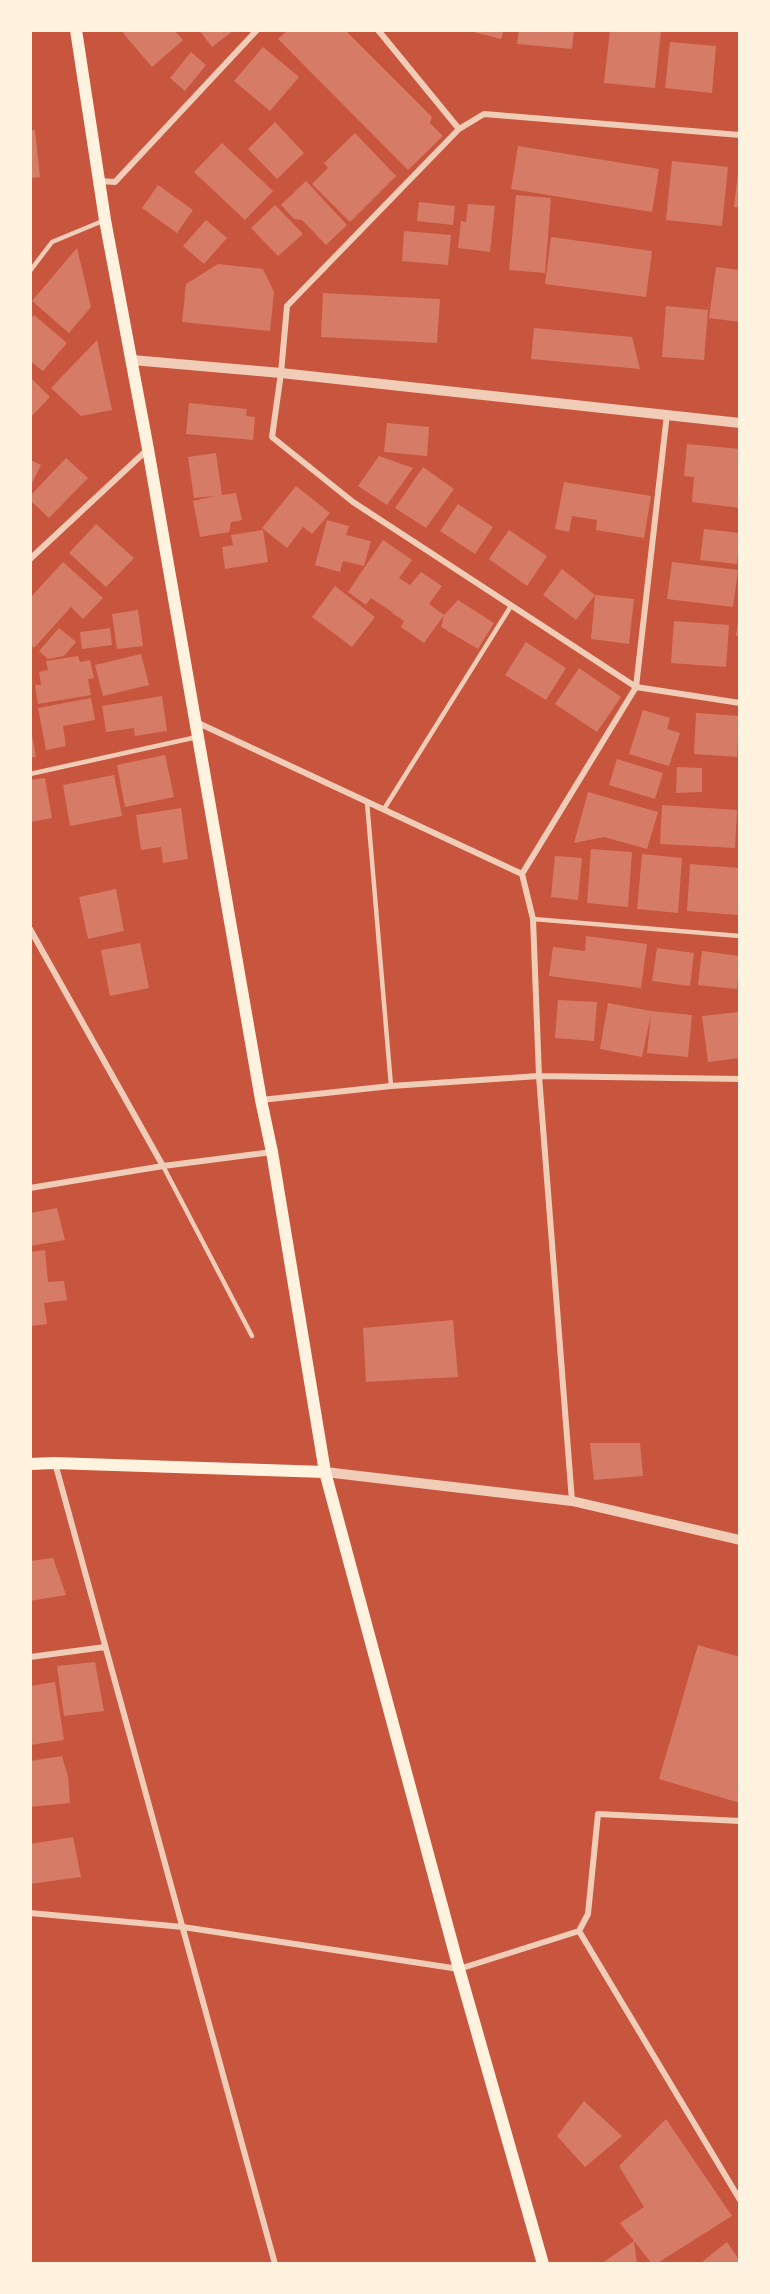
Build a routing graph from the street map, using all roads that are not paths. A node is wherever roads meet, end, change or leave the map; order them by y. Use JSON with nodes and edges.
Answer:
{"nodes":[{"id":1,"x":76,"y":30,"type":"edge"},
{"id":2,"x":257,"y":30,"type":"edge"},
{"id":3,"x":378,"y":30,"type":"edge"},
{"id":4,"x":459,"y":129,"type":"junction"},
{"id":5,"x":740,"y":135,"type":"edge"},
{"id":6,"x":100,"y":181,"type":"junction"},
{"id":7,"x":105,"y":220,"type":"junction"},
{"id":8,"x":30,"y":271,"type":"edge"},
{"id":9,"x":132,"y":360,"type":"junction"},
{"id":10,"x":281,"y":373,"type":"junction"},
{"id":11,"x":668,"y":414,"type":"junction"},
{"id":12,"x":740,"y":423,"type":"edge"},
{"id":13,"x":148,"y":449,"type":"junction"},
{"id":14,"x":30,"y":558,"type":"edge"},
{"id":15,"x":511,"y":606,"type":"junction"},
{"id":16,"x":636,"y":687,"type":"junction"},
{"id":17,"x":740,"y":703,"type":"edge"},
{"id":18,"x":195,"y":722,"type":"junction"},
{"id":19,"x":198,"y":737,"type":"junction"},
{"id":20,"x":30,"y":774,"type":"edge"},
{"id":21,"x":367,"y":800,"type":"junction"},
{"id":22,"x":384,"y":809,"type":"junction"},
{"id":23,"x":522,"y":874,"type":"junction"},
{"id":24,"x":533,"y":919,"type":"junction"},
{"id":25,"x":30,"y":929,"type":"edge"},
{"id":26,"x":740,"y":936,"type":"edge"},
{"id":27,"x":539,"y":1076,"type":"junction"},
{"id":28,"x":740,"y":1079,"type":"edge"},
{"id":29,"x":391,"y":1086,"type":"junction"},
{"id":30,"x":261,"y":1100,"type":"junction"},
{"id":31,"x":272,"y":1152,"type":"junction"},
{"id":32,"x":163,"y":1166,"type":"junction"},
{"id":33,"x":30,"y":1188,"type":"edge"},
{"id":34,"x":252,"y":1336,"type":"dead end"},
{"id":35,"x":54,"y":1462,"type":"junction"},
{"id":36,"x":30,"y":1464,"type":"edge"},
{"id":37,"x":325,"y":1472,"type":"junction"},
{"id":38,"x":573,"y":1501,"type":"junction"},
{"id":39,"x":740,"y":1540,"type":"edge"},
{"id":40,"x":105,"y":1647,"type":"junction"},
{"id":41,"x":30,"y":1657,"type":"edge"},
{"id":42,"x":740,"y":1821,"type":"edge"},
{"id":43,"x":30,"y":1913,"type":"edge"},
{"id":44,"x":183,"y":1927,"type":"junction"},
{"id":45,"x":579,"y":1931,"type":"junction"},
{"id":46,"x":459,"y":1969,"type":"junction"},
{"id":47,"x":740,"y":2200,"type":"edge"},
{"id":48,"x":275,"y":2264,"type":"edge"},
{"id":49,"x":543,"y":2264,"type":"edge"}],
"edges":[{"from":1,"to":6,"type":"main road"},
{"from":2,"to":6,"type":"street"},
{"from":3,"to":4,"type":"street"},
{"from":4,"to":5,"type":"street"},
{"from":4,"to":10,"type":"street"},
{"from":6,"to":7,"type":"main road"},
{"from":7,"to":8,"type":"lane"},
{"from":7,"to":9,"type":"main road"},
{"from":9,"to":10,"type":"street"},
{"from":9,"to":13,"type":"main road"},
{"from":10,"to":11,"type":"street"},
{"from":10,"to":15,"type":"street"},
{"from":11,"to":12,"type":"street"},
{"from":11,"to":16,"type":"street"},
{"from":13,"to":14,"type":"street"},
{"from":13,"to":18,"type":"main road"},
{"from":15,"to":16,"type":"street"},
{"from":15,"to":22,"type":"lane"},
{"from":16,"to":17,"type":"street"},
{"from":16,"to":23,"type":"street"},
{"from":18,"to":19,"type":"main road"},
{"from":18,"to":21,"type":"street"},
{"from":19,"to":20,"type":"lane"},
{"from":19,"to":30,"type":"main road"},
{"from":21,"to":22,"type":"street"},
{"from":21,"to":29,"type":"lane"},
{"from":22,"to":23,"type":"street"},
{"from":23,"to":24,"type":"street"},
{"from":24,"to":26,"type":"lane"},
{"from":24,"to":27,"type":"street"},
{"from":25,"to":32,"type":"street"},
{"from":27,"to":28,"type":"street"},
{"from":27,"to":29,"type":"street"},
{"from":27,"to":38,"type":"street"},
{"from":29,"to":30,"type":"street"},
{"from":30,"to":31,"type":"main road"},
{"from":31,"to":32,"type":"street"},
{"from":31,"to":37,"type":"main road"},
{"from":32,"to":33,"type":"street"},
{"from":32,"to":34,"type":"lane"},
{"from":35,"to":36,"type":"main road"},
{"from":35,"to":37,"type":"main road"},
{"from":35,"to":40,"type":"street"},
{"from":37,"to":38,"type":"street"},
{"from":37,"to":46,"type":"main road"},
{"from":38,"to":39,"type":"street"},
{"from":40,"to":41,"type":"street"},
{"from":40,"to":44,"type":"street"},
{"from":42,"to":45,"type":"street"},
{"from":43,"to":44,"type":"street"},
{"from":44,"to":46,"type":"street"},
{"from":44,"to":48,"type":"street"},
{"from":45,"to":46,"type":"street"},
{"from":45,"to":47,"type":"street"},
{"from":46,"to":49,"type":"main road"}]}
